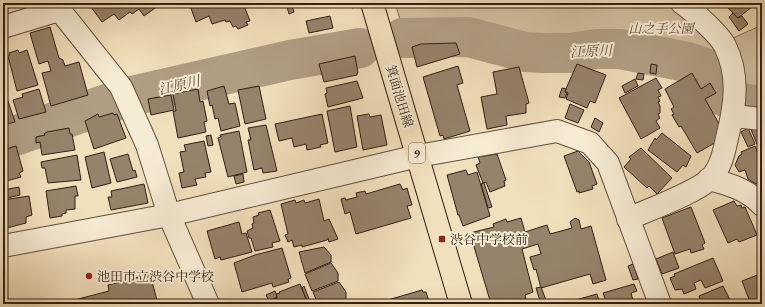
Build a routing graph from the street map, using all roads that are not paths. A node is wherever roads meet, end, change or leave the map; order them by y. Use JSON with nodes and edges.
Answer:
{"nodes":[{"id":1,"x":372,"y":3,"type":"edge"},
{"id":2,"x":682,"y":3,"type":"edge"},
{"id":3,"x":57,"y":7,"type":"edge"},
{"id":4,"x":3,"y":27,"type":"edge"},
{"id":5,"x":734,"y":105,"type":"junction"},
{"id":6,"x":762,"y":119,"type":"edge"},
{"id":7,"x":418,"y":156,"type":"junction"},
{"id":8,"x":709,"y":179,"type":"junction"},
{"id":9,"x":762,"y":205,"type":"edge"},
{"id":10,"x":169,"y":214,"type":"junction"},
{"id":11,"x":628,"y":219,"type":"junction"},
{"id":12,"x":3,"y":246,"type":"edge"},
{"id":13,"x":208,"y":304,"type":"edge"},
{"id":14,"x":461,"y":304,"type":"edge"},
{"id":15,"x":660,"y":304,"type":"edge"}],
"edges":[{"from":1,"to":7,"type":"main road","name":"箕面池田線","number":"9"},
{"from":2,"to":5,"type":"street"},
{"from":3,"to":4,"type":"street"},
{"from":3,"to":10,"type":"street"},
{"from":5,"to":6,"type":"street"},
{"from":5,"to":8,"type":"street"},
{"from":7,"to":10,"type":"street"},
{"from":7,"to":11,"type":"street"},
{"from":7,"to":14,"type":"main road","name":"箕面池田線","number":"9"},
{"from":8,"to":9,"type":"street"},
{"from":8,"to":11,"type":"street"},
{"from":10,"to":12,"type":"street"},
{"from":10,"to":13,"type":"street"},
{"from":11,"to":15,"type":"street"}]}
